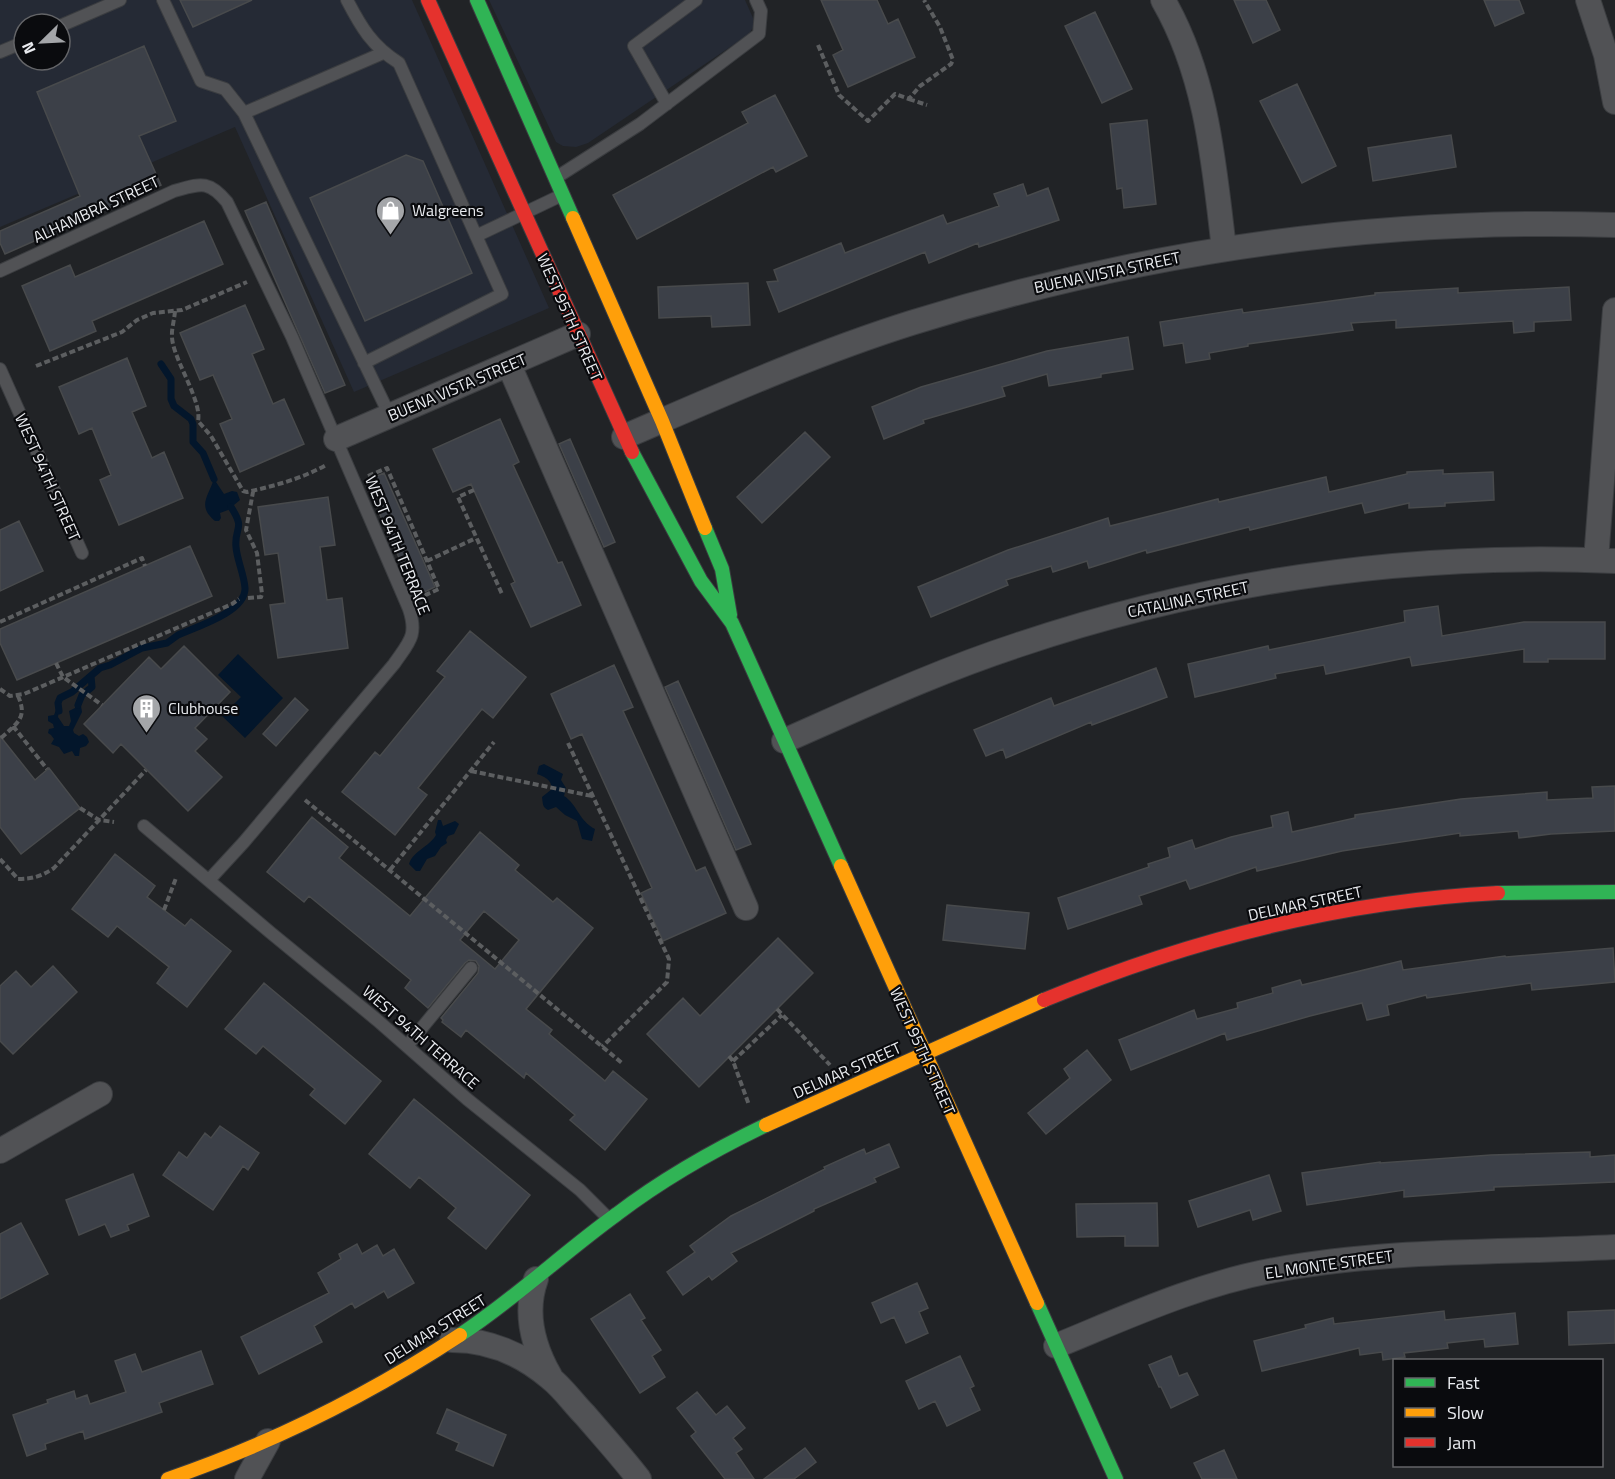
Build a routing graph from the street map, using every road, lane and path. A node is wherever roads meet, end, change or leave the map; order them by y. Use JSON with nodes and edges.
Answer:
{"nodes":[{"id":1,"x":120,"y":0,"type":"edge"},
{"id":2,"x":163,"y":0,"type":"edge"},
{"id":3,"x":347,"y":0,"type":"edge"},
{"id":4,"x":428,"y":0,"type":"edge"},
{"id":5,"x":477,"y":0,"type":"edge"},
{"id":6,"x":696,"y":0,"type":"edge"},
{"id":7,"x":756,"y":0,"type":"edge"},
{"id":8,"x":924,"y":0,"type":"edge"},
{"id":9,"x":1163,"y":0,"type":"edge"},
{"id":10,"x":1587,"y":0,"type":"edge"},
{"id":11,"x":682,"y":4,"type":"edge"},
{"id":12,"x":72,"y":21,"type":"edge"},
{"id":13,"x":818,"y":45,"type":"dead end"},
{"id":14,"x":383,"y":53,"type":"junction"},
{"id":15,"x":909,"y":99,"type":"junction"},
{"id":16,"x":1615,"y":102,"type":"edge"},
{"id":17,"x":667,"y":104,"type":"junction"},
{"id":18,"x":927,"y":105,"type":"dead end"},
{"id":19,"x":244,"y":113,"type":"junction"},
{"id":20,"x":556,"y":178,"type":"junction"},
{"id":21,"x":207,"y":186,"type":"joint"},
{"id":22,"x":563,"y":195,"type":"junction"},
{"id":23,"x":524,"y":213,"type":"junction"},
{"id":24,"x":1615,"y":225,"type":"edge"},
{"id":25,"x":476,"y":236,"type":"junction"},
{"id":26,"x":1224,"y":249,"type":"junction"},
{"id":27,"x":0,"y":271,"type":"edge"},
{"id":28,"x":247,"y":281,"type":"dead end"},
{"id":29,"x":1615,"y":310,"type":"edge"},
{"id":30,"x":175,"y":311,"type":"junction"},
{"id":31,"x":578,"y":334,"type":"junction"},
{"id":32,"x":364,"y":363,"type":"junction"},
{"id":33,"x":509,"y":365,"type":"junction"},
{"id":34,"x":36,"y":366,"type":"dead end"},
{"id":35,"x":0,"y":369,"type":"edge"},
{"id":36,"x":390,"y":416,"type":"junction"},
{"id":37,"x":662,"y":421,"type":"junction"},
{"id":38,"x":624,"y":437,"type":"junction"},
{"id":39,"x":336,"y":439,"type":"junction"},
{"id":40,"x":326,"y":465,"type":"dead end"},
{"id":41,"x":362,"y":479,"type":"dead end"},
{"id":42,"x":474,"y":490,"type":"dead end"},
{"id":43,"x":253,"y":491,"type":"junction"},
{"id":44,"x":476,"y":538,"type":"junction"},
{"id":45,"x":82,"y":553,"type":"dead end"},
{"id":46,"x":1606,"y":560,"type":"edge"},
{"id":47,"x":427,"y":561,"type":"junction"},
{"id":48,"x":145,"y":566,"type":"dead end"},
{"id":49,"x":502,"y":594,"type":"dead end"},
{"id":50,"x":248,"y":598,"type":"dead end"},
{"id":51,"x":239,"y":599,"type":"dead end"},
{"id":52,"x":407,"y":603,"type":"junction"},
{"id":53,"x":0,"y":621,"type":"edge"},
{"id":54,"x":732,"y":623,"type":"junction"},
{"id":55,"x":56,"y":663,"type":"dead end"},
{"id":56,"x":63,"y":677,"type":"junction"},
{"id":57,"x":0,"y":689,"type":"edge"},
{"id":58,"x":18,"y":696,"type":"junction"},
{"id":59,"x":102,"y":705,"type":"dead end"},
{"id":60,"x":13,"y":726,"type":"junction"},
{"id":61,"x":1,"y":738,"type":"edge"},
{"id":62,"x":784,"y":741,"type":"junction"},
{"id":63,"x":494,"y":742,"type":"dead end"},
{"id":64,"x":568,"y":743,"type":"dead end"},
{"id":65,"x":47,"y":769,"type":"dead end"},
{"id":66,"x":146,"y":770,"type":"dead end"},
{"id":67,"x":471,"y":771,"type":"junction"},
{"id":68,"x":592,"y":796,"type":"junction"},
{"id":69,"x":305,"y":800,"type":"dead end"},
{"id":70,"x":80,"y":808,"type":"dead end"},
{"id":71,"x":99,"y":820,"type":"junction"},
{"id":72,"x":114,"y":822,"type":"dead end"},
{"id":73,"x":144,"y":826,"type":"dead end"},
{"id":74,"x":0,"y":859,"type":"edge"},
{"id":75,"x":390,"y":870,"type":"junction"},
{"id":76,"x":176,"y":878,"type":"dead end"},
{"id":77,"x":209,"y":880,"type":"junction"},
{"id":78,"x":1615,"y":892,"type":"edge"},
{"id":79,"x":746,"y":908,"type":"dead end"},
{"id":80,"x":164,"y":910,"type":"dead end"},
{"id":81,"x":471,"y":968,"type":"dead end"},
{"id":82,"x":777,"y":1009,"type":"dead end"},
{"id":83,"x":782,"y":1015,"type":"junction"},
{"id":84,"x":407,"y":1046,"type":"junction"},
{"id":85,"x":602,"y":1047,"type":"junction"},
{"id":86,"x":924,"y":1054,"type":"junction"},
{"id":87,"x":729,"y":1056,"type":"dead end"},
{"id":88,"x":733,"y":1061,"type":"junction"},
{"id":89,"x":622,"y":1063,"type":"dead end"},
{"id":90,"x":835,"y":1070,"type":"dead end"},
{"id":91,"x":100,"y":1094,"type":"dead end"},
{"id":92,"x":750,"y":1108,"type":"dead end"},
{"id":93,"x":0,"y":1151,"type":"edge"},
{"id":94,"x":609,"y":1219,"type":"junction"},
{"id":95,"x":1615,"y":1247,"type":"edge"},
{"id":96,"x":536,"y":1279,"type":"junction"},
{"id":97,"x":452,"y":1340,"type":"junction"},
{"id":98,"x":1056,"y":1346,"type":"junction"},
{"id":99,"x":551,"y":1378,"type":"junction"},
{"id":100,"x":268,"y":1441,"type":"junction"},
{"id":101,"x":168,"y":1479,"type":"edge"},
{"id":102,"x":247,"y":1479,"type":"edge"},
{"id":103,"x":639,"y":1479,"type":"edge"},
{"id":104,"x":1116,"y":1479,"type":"edge"}],
"edges":[{"from":1,"to":12,"type":"lane"},
{"from":2,"to":19,"type":"lane"},
{"from":3,"to":14,"type":"lane"},
{"from":4,"to":23,"type":"main road","name":"WEST 95TH STREET"},
{"from":5,"to":20,"type":"main road","name":"WEST 95TH STREET"},
{"from":6,"to":11,"type":"lane"},
{"from":7,"to":17,"type":"lane"},
{"from":8,"to":15,"type":"path"},
{"from":9,"to":26,"type":"street"},
{"from":10,"to":16,"type":"street"},
{"from":11,"to":17,"type":"lane"},
{"from":13,"to":15,"type":"path"},
{"from":14,"to":19,"type":"lane"},
{"from":14,"to":25,"type":"lane"},
{"from":15,"to":18,"type":"path"},
{"from":17,"to":20,"type":"lane"},
{"from":19,"to":32,"type":"lane"},
{"from":20,"to":22,"type":"main road","name":"WEST 95TH STREET"},
{"from":21,"to":27,"type":"lane","name":"ALHAMBRA STREET"},
{"from":21,"to":39,"type":"lane","name":"WEST 94TH TERRACE"},
{"from":22,"to":23,"type":"lane"},
{"from":22,"to":37,"type":"main road","name":"WEST 95TH STREET"},
{"from":23,"to":25,"type":"lane"},
{"from":23,"to":31,"type":"main road","name":"WEST 95TH STREET"},
{"from":24,"to":26,"type":"street","name":"BUENA VISTA STREET"},
{"from":25,"to":32,"type":"lane"},
{"from":26,"to":37,"type":"street","name":"BUENA VISTA STREET"},
{"from":28,"to":30,"type":"path"},
{"from":29,"to":46,"type":"street"},
{"from":30,"to":34,"type":"path"},
{"from":30,"to":43,"type":"path"},
{"from":31,"to":33,"type":"street","name":"BUENA VISTA STREET"},
{"from":31,"to":38,"type":"main road","name":"WEST 95TH STREET"},
{"from":32,"to":36,"type":"lane"},
{"from":33,"to":36,"type":"street","name":"BUENA VISTA STREET"},
{"from":33,"to":79,"type":"street"},
{"from":35,"to":45,"type":"lane","name":"WEST 94TH STREET"},
{"from":36,"to":39,"type":"street","name":"BUENA VISTA STREET"},
{"from":37,"to":38,"type":"street","name":"BUENA VISTA STREET"},
{"from":37,"to":54,"type":"main road","name":"WEST 95TH STREET"},
{"from":38,"to":54,"type":"main road","name":"WEST 95TH STREET"},
{"from":39,"to":52,"type":"lane","name":"WEST 94TH TERRACE"},
{"from":40,"to":43,"type":"path"},
{"from":41,"to":47,"type":"path"},
{"from":42,"to":44,"type":"path"},
{"from":43,"to":50,"type":"path"},
{"from":44,"to":47,"type":"path"},
{"from":44,"to":49,"type":"path"},
{"from":46,"to":62,"type":"street","name":"CATALINA STREET"},
{"from":47,"to":52,"type":"path"},
{"from":48,"to":53,"type":"path"},
{"from":51,"to":56,"type":"path"},
{"from":52,"to":77,"type":"lane","name":"WEST 94TH TERRACE"},
{"from":54,"to":62,"type":"main road","name":"WEST 95TH STREET"},
{"from":55,"to":56,"type":"path"},
{"from":56,"to":58,"type":"path"},
{"from":56,"to":59,"type":"path"},
{"from":57,"to":58,"type":"path"},
{"from":58,"to":60,"type":"path"},
{"from":60,"to":61,"type":"path"},
{"from":60,"to":65,"type":"path"},
{"from":62,"to":86,"type":"main road","name":"WEST 95TH STREET"},
{"from":63,"to":67,"type":"path"},
{"from":64,"to":68,"type":"path"},
{"from":66,"to":71,"type":"path"},
{"from":67,"to":68,"type":"path"},
{"from":67,"to":75,"type":"path"},
{"from":68,"to":85,"type":"path"},
{"from":69,"to":75,"type":"path"},
{"from":70,"to":71,"type":"path"},
{"from":71,"to":72,"type":"path"},
{"from":71,"to":74,"type":"path"},
{"from":73,"to":77,"type":"lane","name":"WEST 94TH TERRACE"},
{"from":75,"to":85,"type":"path"},
{"from":76,"to":80,"type":"path"},
{"from":77,"to":84,"type":"lane","name":"WEST 94TH TERRACE"},
{"from":78,"to":86,"type":"main road","name":"DELMAR STREET"},
{"from":81,"to":84,"type":"lane"},
{"from":82,"to":83,"type":"path"},
{"from":83,"to":88,"type":"path"},
{"from":83,"to":90,"type":"path"},
{"from":84,"to":94,"type":"lane","name":"WEST 94TH TERRACE"},
{"from":85,"to":89,"type":"path"},
{"from":86,"to":94,"type":"main road","name":"DELMAR STREET"},
{"from":86,"to":98,"type":"main road","name":"WEST 95TH STREET"},
{"from":87,"to":88,"type":"path"},
{"from":88,"to":92,"type":"path"},
{"from":91,"to":93,"type":"street"},
{"from":94,"to":96,"type":"main road","name":"DELMAR STREET"},
{"from":95,"to":98,"type":"street","name":"EL MONTE STREET"},
{"from":96,"to":97,"type":"main road","name":"DELMAR STREET"},
{"from":96,"to":99,"type":"street"},
{"from":97,"to":99,"type":"street"},
{"from":97,"to":100,"type":"main road","name":"DELMAR STREET"},
{"from":98,"to":104,"type":"main road","name":"WEST 95TH STREET"},
{"from":99,"to":103,"type":"street"},
{"from":100,"to":101,"type":"main road","name":"DELMAR STREET"},
{"from":100,"to":102,"type":"street"}]}
